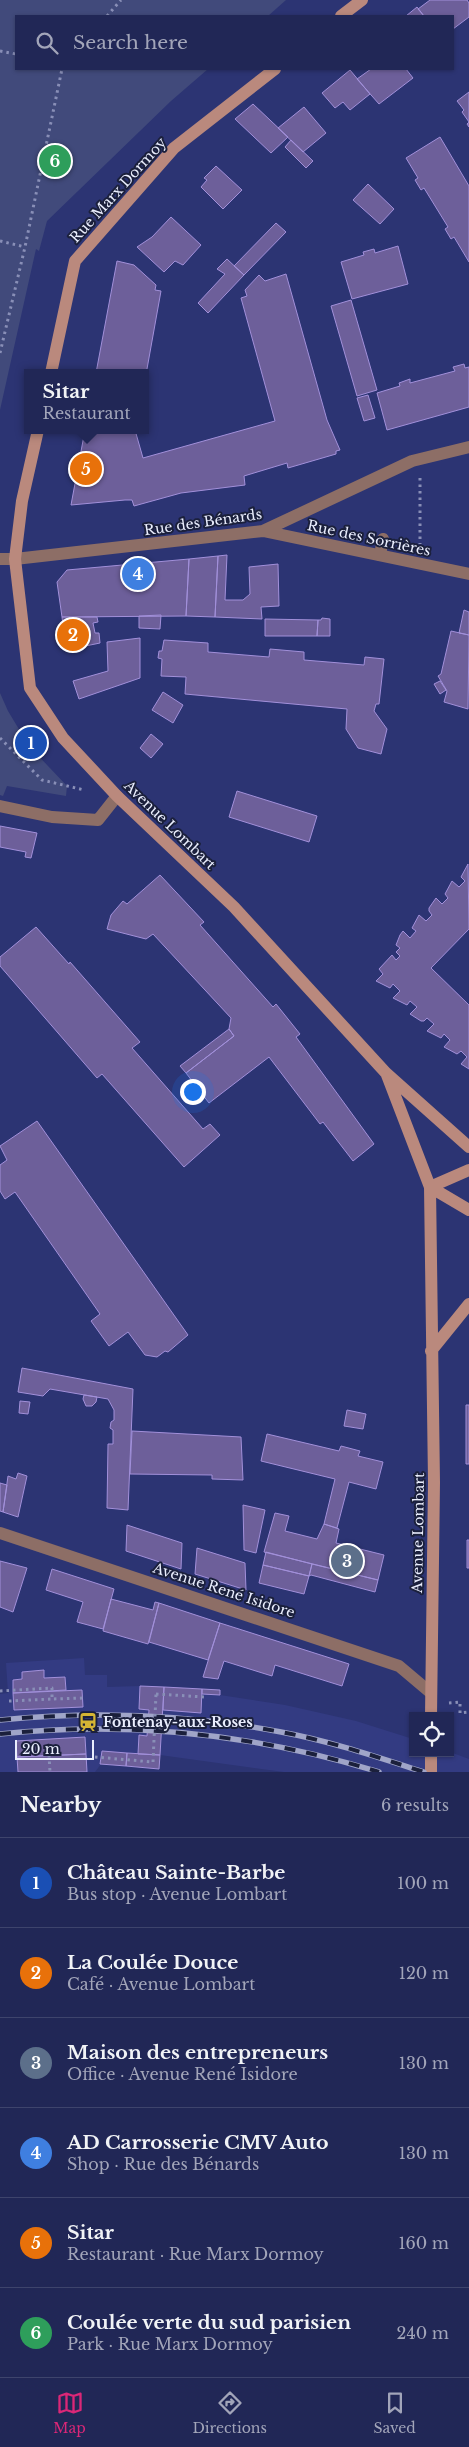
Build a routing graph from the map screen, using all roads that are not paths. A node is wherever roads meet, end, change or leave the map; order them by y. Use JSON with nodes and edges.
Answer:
{"nodes":[{"id":1,"x":362,"y":0,"type":"edge"},
{"id":2,"x":342,"y":15,"type":"edge"},
{"id":3,"x":273,"y":70,"type":"edge"},
{"id":4,"x":52,"y":369,"type":"edge"},
{"id":5,"x":37,"y":434,"type":"edge"},
{"id":6,"x":469,"y":447,"type":"edge"},
{"id":7,"x":263,"y":531,"type":"junction"},
{"id":8,"x":383,"y":539,"type":"dead end"},
{"id":9,"x":380,"y":555,"type":"junction"},
{"id":10,"x":15,"y":558,"type":"junction"},
{"id":11,"x":0,"y":559,"type":"edge"},
{"id":12,"x":469,"y":574,"type":"edge"},
{"id":13,"x":117,"y":796,"type":"junction"},
{"id":14,"x":0,"y":806,"type":"edge"},
{"id":15,"x":386,"y":1073,"type":"junction"},
{"id":16,"x":469,"y":1147,"type":"edge"},
{"id":17,"x":469,"y":1170,"type":"edge"},
{"id":18,"x":430,"y":1187,"type":"junction"},
{"id":19,"x":469,"y":1210,"type":"edge"},
{"id":20,"x":469,"y":1304,"type":"edge"},
{"id":21,"x":431,"y":1351,"type":"junction"},
{"id":22,"x":0,"y":1533,"type":"edge"},
{"id":23,"x":431,"y":1693,"type":"junction"},
{"id":24,"x":431,"y":1712,"type":"edge"},
{"id":25,"x":431,"y":1757,"type":"edge"},
{"id":26,"x":431,"y":1772,"type":"edge"}],
"edges":[{"from":1,"to":2,"type":"main road"},
{"from":3,"to":4,"type":"main road","name":"Rue Marx Dormoy"},
{"from":5,"to":10,"type":"main road"},
{"from":6,"to":7,"type":"street","name":"Rue des Bénards"},
{"from":7,"to":9,"type":"street","name":"Rue des Sorrières"},
{"from":7,"to":10,"type":"street","name":"Rue des Bénards"},
{"from":8,"to":9,"type":"street"},
{"from":9,"to":12,"type":"street","name":"Rue des Sorrières"},
{"from":10,"to":11,"type":"street","name":"Rue des Bénards"},
{"from":10,"to":13,"type":"main road","name":"Avenue Lombart"},
{"from":13,"to":14,"type":"street"},
{"from":13,"to":15,"type":"main road","name":"Avenue Lombart"},
{"from":15,"to":16,"type":"main road","name":"Avenue Lombart"},
{"from":15,"to":18,"type":"main road","name":"Avenue Lombart"},
{"from":17,"to":18,"type":"main road"},
{"from":18,"to":19,"type":"main road"},
{"from":18,"to":21,"type":"main road","name":"Avenue Lombart"},
{"from":20,"to":21,"type":"main road"},
{"from":21,"to":23,"type":"main road","name":"Avenue Lombart"},
{"from":22,"to":23,"type":"street","name":"Avenue René Isidore"},
{"from":23,"to":24,"type":"main road","name":"Avenue Lombart"},
{"from":25,"to":26,"type":"main road"}]}
